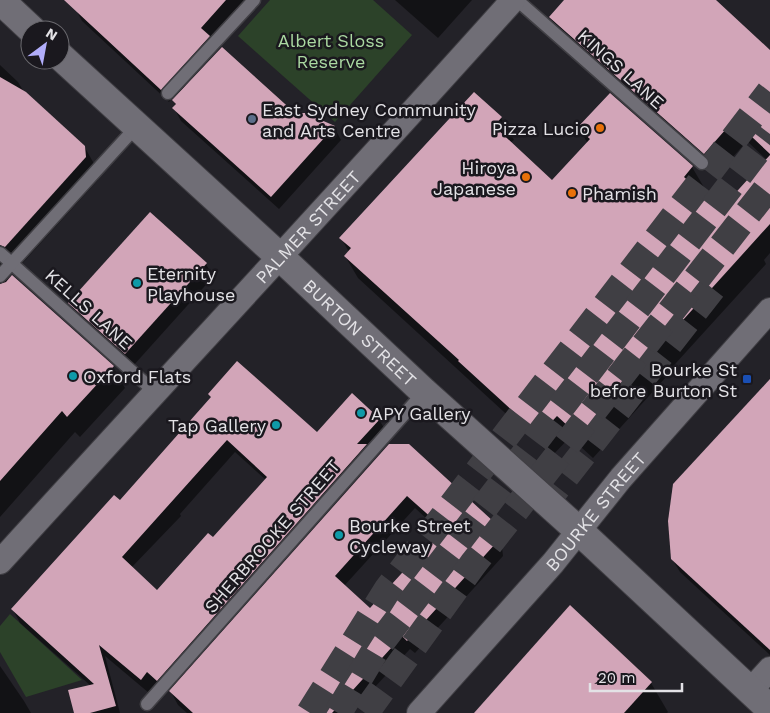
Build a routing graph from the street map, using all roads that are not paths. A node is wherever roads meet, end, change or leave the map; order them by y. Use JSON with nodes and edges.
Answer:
{"nodes":[{"id":1,"x":0,"y":0,"type":"edge"},
{"id":2,"x":254,"y":0,"type":"edge"},
{"id":3,"x":513,"y":0,"type":"edge"},
{"id":4,"x":517,"y":0,"type":"edge"},
{"id":5,"x":21,"y":20,"type":"edge"},
{"id":6,"x":70,"y":65,"type":"edge"},
{"id":7,"x":168,"y":93,"type":"dead end"},
{"id":8,"x":137,"y":126,"type":"junction"},
{"id":9,"x":702,"y":163,"type":"dead end"},
{"id":10,"x":0,"y":252,"type":"edge"},
{"id":11,"x":280,"y":257,"type":"junction"},
{"id":12,"x":12,"y":264,"type":"junction"},
{"id":13,"x":0,"y":276,"type":"edge"},
{"id":14,"x":770,"y":310,"type":"edge"},
{"id":15,"x":154,"y":392,"type":"junction"},
{"id":16,"x":424,"y":392,"type":"junction"},
{"id":17,"x":578,"y":530,"type":"junction"},
{"id":18,"x":0,"y":562,"type":"edge"},
{"id":19,"x":770,"y":669,"type":"edge"},
{"id":20,"x":750,"y":691,"type":"junction"},
{"id":21,"x":147,"y":704,"type":"dead end"},
{"id":22,"x":770,"y":710,"type":"edge"},
{"id":23,"x":419,"y":713,"type":"edge"}],
"edges":[{"from":1,"to":5,"type":"street"},
{"from":2,"to":7,"type":"lane"},
{"from":3,"to":11,"type":"street","name":"PALMER STREET"},
{"from":4,"to":9,"type":"lane","name":"KINGS LANE"},
{"from":6,"to":8,"type":"street","name":"BURTON STREET"},
{"from":8,"to":11,"type":"street","name":"BURTON STREET"},
{"from":8,"to":12,"type":"lane"},
{"from":10,"to":12,"type":"lane","name":"KELLS LANE"},
{"from":11,"to":15,"type":"street","name":"PALMER STREET"},
{"from":11,"to":16,"type":"street","name":"BURTON STREET"},
{"from":12,"to":13,"type":"lane"},
{"from":12,"to":15,"type":"lane","name":"KELLS LANE"},
{"from":14,"to":17,"type":"street","name":"BOURKE STREET"},
{"from":15,"to":18,"type":"street","name":"PALMER STREET"},
{"from":16,"to":17,"type":"street","name":"BURTON STREET"},
{"from":16,"to":21,"type":"lane","name":"SHERBROOKE STREET"},
{"from":17,"to":20,"type":"street","name":"BURTON STREET"},
{"from":17,"to":23,"type":"street","name":"BOURKE STREET"},
{"from":19,"to":20,"type":"street"},
{"from":20,"to":22,"type":"street","name":"BURTON STREET"}]}
